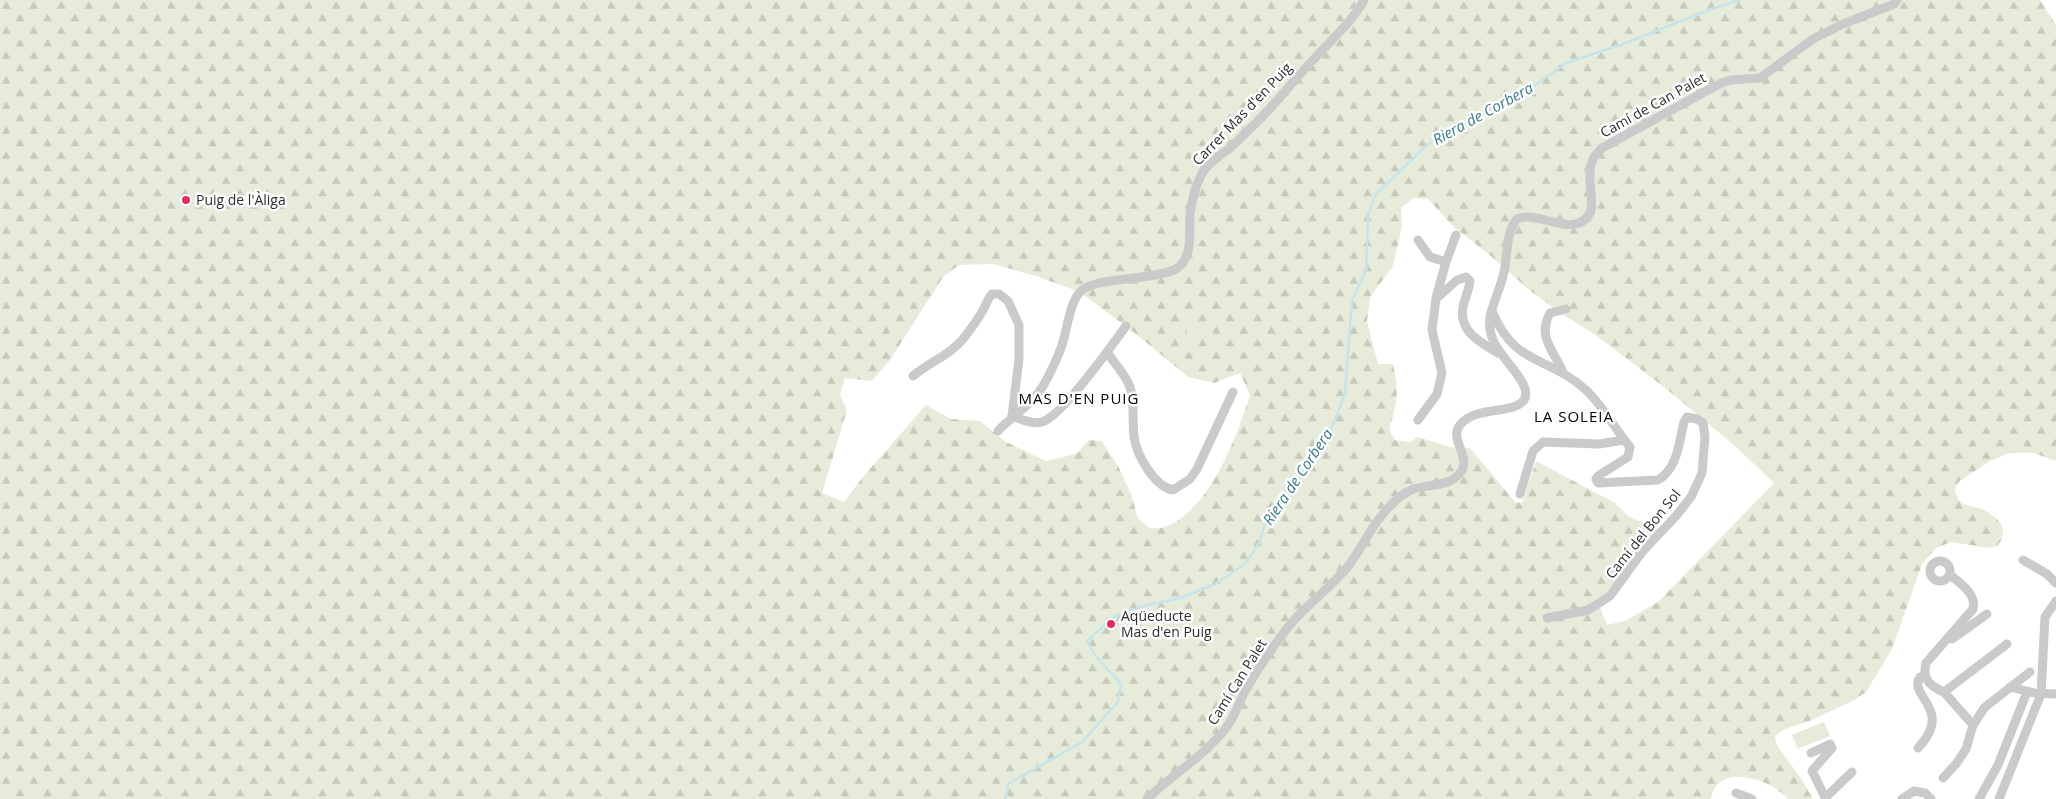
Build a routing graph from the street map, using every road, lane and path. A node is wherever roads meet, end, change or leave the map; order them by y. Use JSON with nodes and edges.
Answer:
{"nodes":[{"id":1,"x":1364,"y":0,"type":"edge"},
{"id":2,"x":1897,"y":0,"type":"edge"},
{"id":3,"x":1456,"y":235,"type":"dead end"},
{"id":4,"x":1418,"y":240,"type":"dead end"},
{"id":5,"x":1446,"y":262,"type":"junction"},
{"id":6,"x":1436,"y":298,"type":"junction"},
{"id":7,"x":1566,"y":309,"type":"dead end"},
{"id":8,"x":1492,"y":310,"type":"junction"},
{"id":9,"x":1126,"y":326,"type":"dead end"},
{"id":10,"x":1107,"y":352,"type":"junction"},
{"id":11,"x":1500,"y":355,"type":"junction"},
{"id":12,"x":1563,"y":372,"type":"junction"},
{"id":13,"x":913,"y":376,"type":"dead end"},
{"id":14,"x":1233,"y":392,"type":"dead end"},
{"id":15,"x":1012,"y":416,"type":"junction"},
{"id":16,"x":1418,"y":420,"type":"dead end"},
{"id":17,"x":998,"y":431,"type":"dead end"},
{"id":18,"x":1624,"y":440,"type":"junction"},
{"id":19,"x":1520,"y":494,"type":"dead end"},
{"id":20,"x":2023,"y":560,"type":"dead end"},
{"id":21,"x":1950,"y":575,"type":"junction"},
{"id":22,"x":2056,"y":583,"type":"edge"},
{"id":23,"x":2056,"y":601,"type":"edge"},
{"id":24,"x":1987,"y":614,"type":"dead end"},
{"id":25,"x":1547,"y":618,"type":"dead end"},
{"id":26,"x":1947,"y":638,"type":"junction"},
{"id":27,"x":2007,"y":644,"type":"dead end"},
{"id":28,"x":2030,"y":672,"type":"dead end"},
{"id":29,"x":1925,"y":678,"type":"junction"},
{"id":30,"x":2010,"y":687,"type":"junction"},
{"id":31,"x":1944,"y":692,"type":"junction"},
{"id":32,"x":2027,"y":692,"type":"junction"},
{"id":33,"x":2041,"y":694,"type":"junction"},
{"id":34,"x":2056,"y":694,"type":"edge"},
{"id":35,"x":1973,"y":725,"type":"junction"},
{"id":36,"x":1918,"y":748,"type":"dead end"},
{"id":37,"x":1811,"y":753,"type":"dead end"},
{"id":38,"x":1852,"y":772,"type":"dead end"},
{"id":39,"x":1943,"y":778,"type":"dead end"},
{"id":40,"x":1736,"y":793,"type":"dead end"},
{"id":41,"x":1825,"y":798,"type":"edge"},
{"id":42,"x":1147,"y":799,"type":"edge"},
{"id":43,"x":1752,"y":799,"type":"edge"},
{"id":44,"x":1902,"y":799,"type":"edge"},
{"id":45,"x":1930,"y":799,"type":"edge"},
{"id":46,"x":1979,"y":799,"type":"edge"},
{"id":47,"x":1999,"y":799,"type":"edge"}],
"edges":[{"from":1,"to":15,"type":"street","name":"Carrer Mas d'en Puig"},
{"from":2,"to":8,"type":"street","name":"Camí de Can Palet"},
{"from":3,"to":5,"type":"street"},
{"from":4,"to":5,"type":"street"},
{"from":5,"to":6,"type":"street"},
{"from":6,"to":11,"type":"street"},
{"from":6,"to":16,"type":"street"},
{"from":7,"to":12,"type":"street"},
{"from":8,"to":11,"type":"street"},
{"from":8,"to":12,"type":"street"},
{"from":9,"to":10,"type":"street"},
{"from":10,"to":14,"type":"street"},
{"from":10,"to":15,"type":"street"},
{"from":11,"to":42,"type":"street","name":"Camí Can Palet"},
{"from":12,"to":18,"type":"street"},
{"from":13,"to":15,"type":"street"},
{"from":15,"to":17,"type":"street","name":"Carrer Mas d'en Puig"},
{"from":18,"to":19,"type":"street"},
{"from":18,"to":25,"type":"street","name":"Camí del Bon Sol"},
{"from":20,"to":22,"type":"street"},
{"from":21,"to":21,"type":"street"},
{"from":21,"to":26,"type":"street"},
{"from":23,"to":33,"type":"street"},
{"from":24,"to":26,"type":"street"},
{"from":26,"to":29,"type":"street"},
{"from":27,"to":31,"type":"street"},
{"from":28,"to":30,"type":"street"},
{"from":29,"to":31,"type":"street"},
{"from":29,"to":36,"type":"street"},
{"from":30,"to":32,"type":"street"},
{"from":30,"to":35,"type":"street"},
{"from":31,"to":35,"type":"street"},
{"from":32,"to":33,"type":"street"},
{"from":32,"to":46,"type":"street"},
{"from":33,"to":34,"type":"street"},
{"from":33,"to":47,"type":"street"},
{"from":35,"to":39,"type":"street"},
{"from":37,"to":41,"type":"street"},
{"from":38,"to":41,"type":"street"},
{"from":40,"to":43,"type":"street"},
{"from":44,"to":45,"type":"street"}]}
